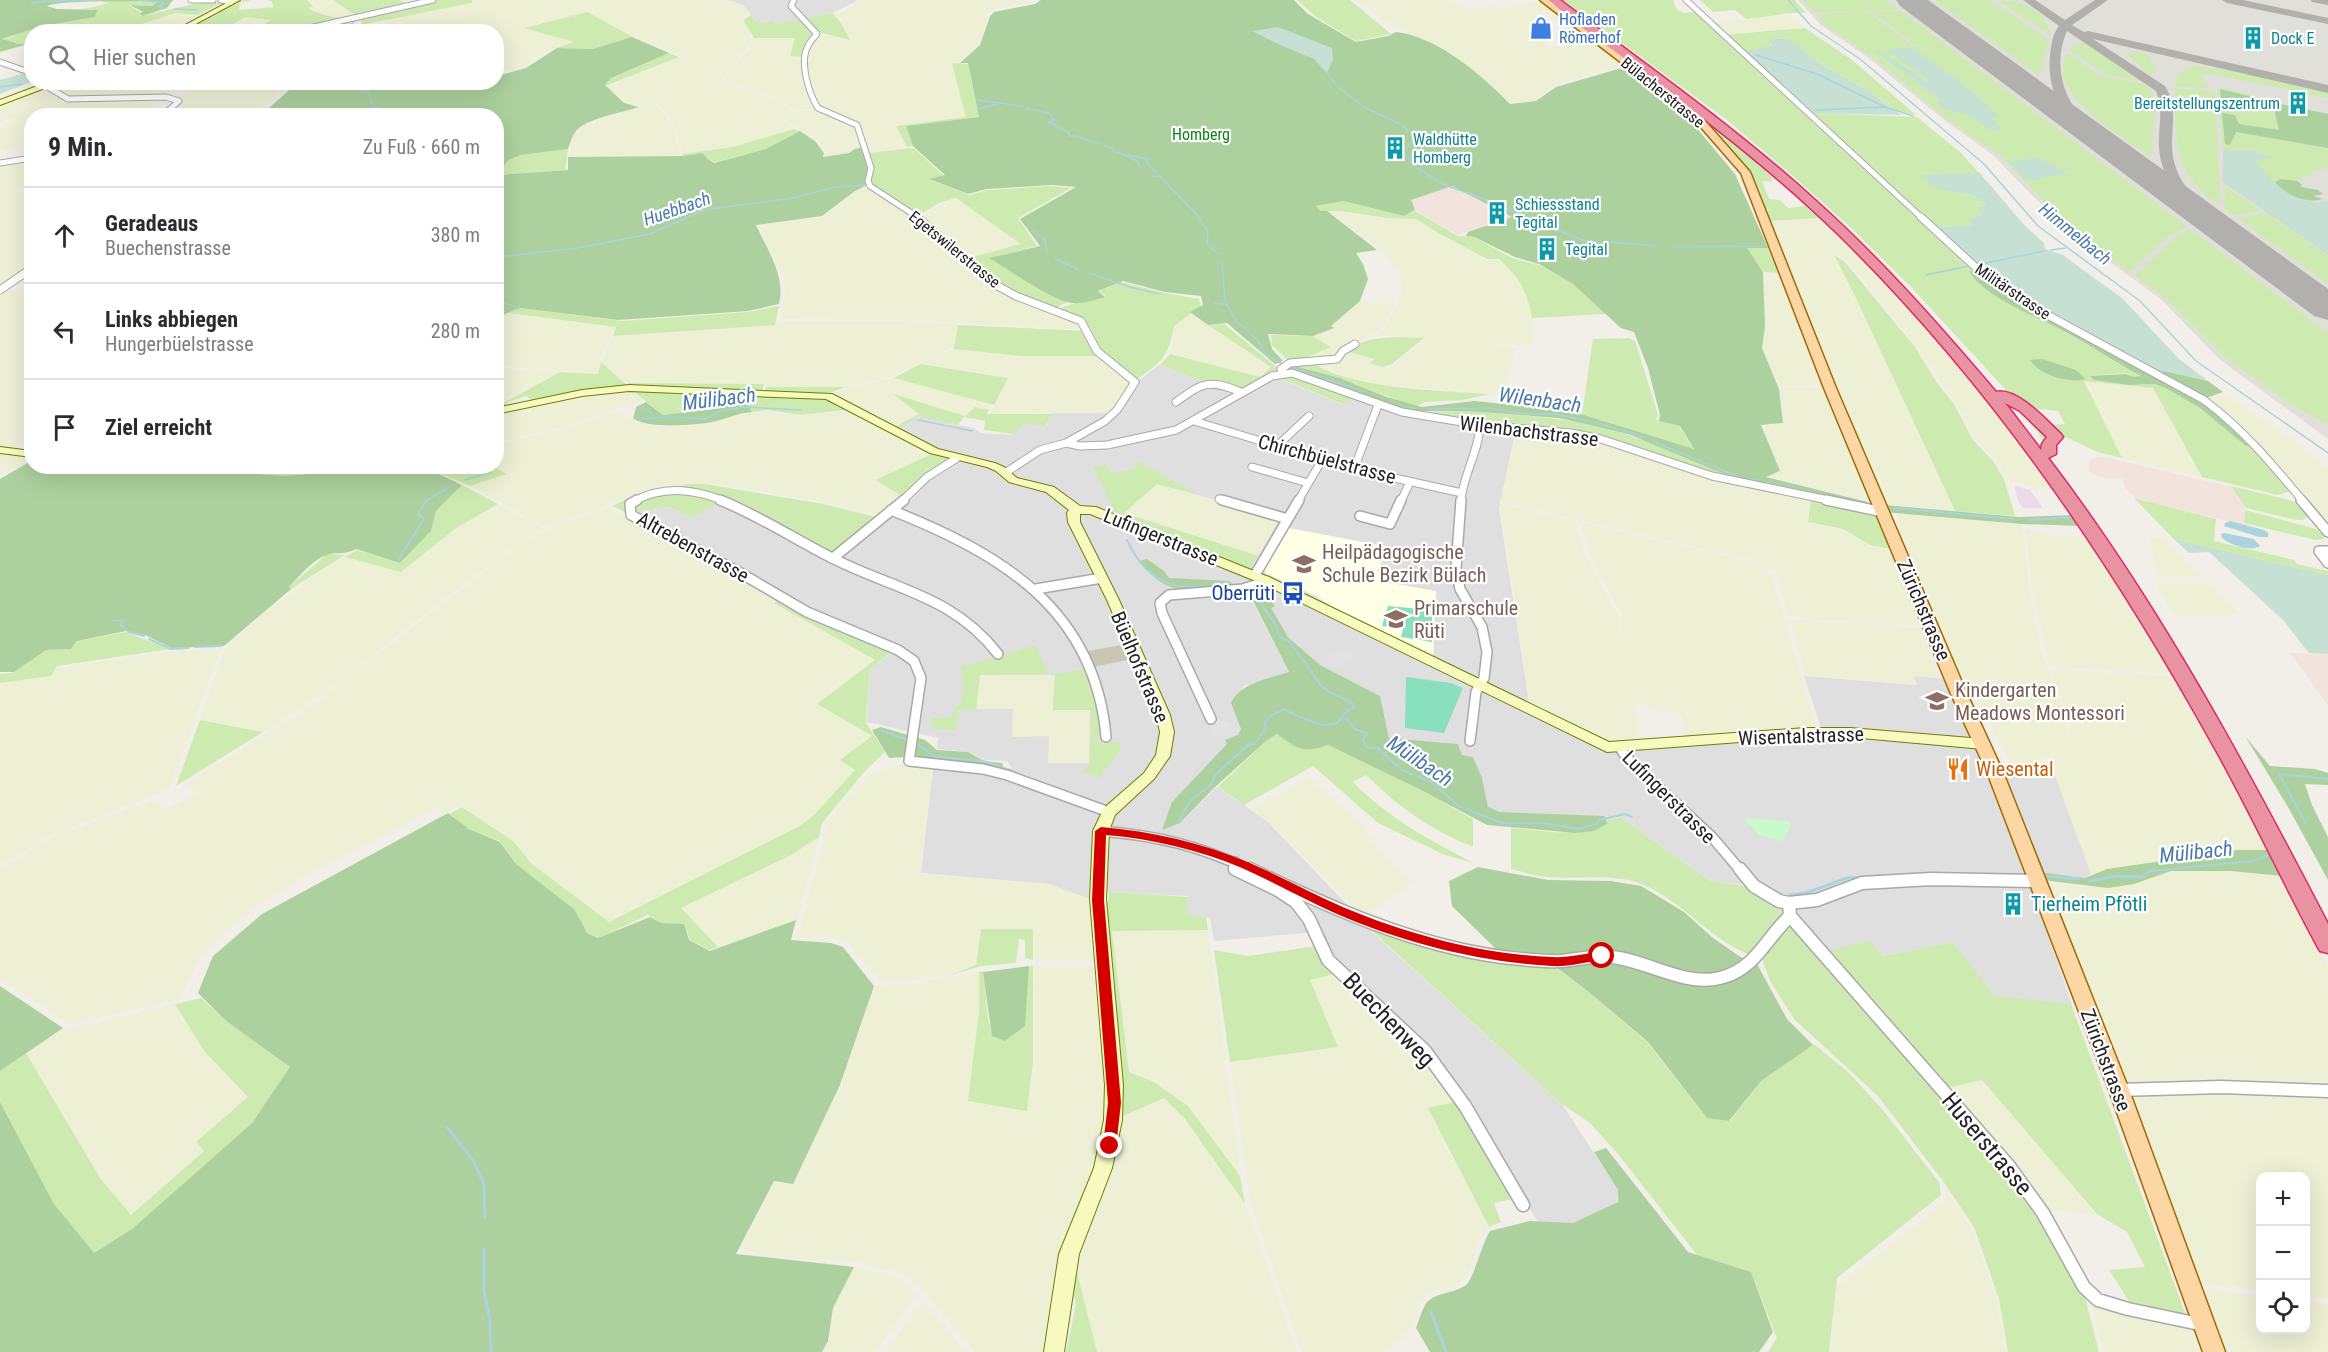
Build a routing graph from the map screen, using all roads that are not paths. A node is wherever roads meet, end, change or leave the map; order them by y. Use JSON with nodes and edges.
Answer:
{"nodes":[{"id":1,"x":191,"y":0,"type":"edge"},
{"id":2,"x":213,"y":0,"type":"edge"},
{"id":3,"x":221,"y":0,"type":"edge"},
{"id":4,"x":433,"y":0,"type":"edge"},
{"id":5,"x":794,"y":0,"type":"edge"},
{"id":6,"x":1544,"y":0,"type":"edge"},
{"id":7,"x":1554,"y":0,"type":"edge"},
{"id":8,"x":1560,"y":0,"type":"edge"},
{"id":9,"x":1686,"y":0,"type":"edge"},
{"id":10,"x":234,"y":1,"type":"edge"},
{"id":11,"x":190,"y":24,"type":"edge"},
{"id":12,"x":327,"y":24,"type":"edge"},
{"id":13,"x":0,"y":62,"type":"edge"},
{"id":14,"x":24,"y":70,"type":"edge"},
{"id":15,"x":37,"y":90,"type":"edge"},
{"id":16,"x":52,"y":90,"type":"edge"},
{"id":17,"x":0,"y":103,"type":"edge"},
{"id":18,"x":171,"y":108,"type":"edge"},
{"id":19,"x":1722,"y":144,"type":"joint"},
{"id":20,"x":24,"y":159,"type":"edge"},
{"id":21,"x":0,"y":163,"type":"edge"},
{"id":22,"x":24,"y":274,"type":"edge"},
{"id":23,"x":0,"y":290,"type":"edge"},
{"id":24,"x":1355,"y":344,"type":"dead end"},
{"id":25,"x":1284,"y":369,"type":"junction"},
{"id":26,"x":1241,"y":392,"type":"junction"},
{"id":27,"x":1176,"y":402,"type":"dead end"},
{"id":28,"x":1378,"y":405,"type":"junction"},
{"id":29,"x":504,"y":409,"type":"edge"},
{"id":30,"x":1309,"y":416,"type":"dead end"},
{"id":31,"x":1194,"y":421,"type":"junction"},
{"id":32,"x":1480,"y":425,"type":"junction"},
{"id":33,"x":1066,"y":443,"type":"junction"},
{"id":34,"x":1278,"y":446,"type":"junction"},
{"id":35,"x":0,"y":450,"type":"edge"},
{"id":36,"x":24,"y":453,"type":"edge"},
{"id":37,"x":957,"y":458,"type":"junction"},
{"id":38,"x":1322,"y":460,"type":"junction"},
{"id":39,"x":1251,"y":467,"type":"dead end"},
{"id":40,"x":1354,"y":469,"type":"junction"},
{"id":41,"x":1005,"y":473,"type":"junction"},
{"id":42,"x":1410,"y":482,"type":"junction"},
{"id":43,"x":1308,"y":483,"type":"junction"},
{"id":44,"x":1462,"y":493,"type":"junction"},
{"id":45,"x":1219,"y":499,"type":"dead end"},
{"id":46,"x":891,"y":510,"type":"junction"},
{"id":47,"x":1077,"y":510,"type":"junction"},
{"id":48,"x":1882,"y":512,"type":"junction"},
{"id":49,"x":1360,"y":516,"type":"dead end"},
{"id":50,"x":1288,"y":519,"type":"junction"},
{"id":51,"x":2328,"y":532,"type":"edge"},
{"id":52,"x":2328,"y":551,"type":"edge"},
{"id":53,"x":833,"y":558,"type":"junction"},
{"id":54,"x":2328,"y":563,"type":"edge"},
{"id":55,"x":1102,"y":578,"type":"junction"},
{"id":56,"x":1261,"y":578,"type":"junction"},
{"id":57,"x":1036,"y":589,"type":"junction"},
{"id":58,"x":998,"y":654,"type":"dead end"},
{"id":59,"x":1480,"y":684,"type":"junction"},
{"id":60,"x":1211,"y":719,"type":"dead end"},
{"id":61,"x":1106,"y":737,"type":"dead end"},
{"id":62,"x":1470,"y":741,"type":"dead end"},
{"id":63,"x":1983,"y":744,"type":"junction"},
{"id":64,"x":1620,"y":748,"type":"junction"},
{"id":65,"x":1109,"y":812,"type":"junction"},
{"id":66,"x":1101,"y":831,"type":"junction"},
{"id":67,"x":1235,"y":862,"type":"junction"},
{"id":68,"x":2036,"y":881,"type":"junction"},
{"id":69,"x":1789,"y":903,"type":"junction"},
{"id":70,"x":1790,"y":916,"type":"junction"},
{"id":71,"x":2328,"y":919,"type":"edge"},
{"id":72,"x":2328,"y":945,"type":"edge"},
{"id":73,"x":2119,"y":1090,"type":"junction"},
{"id":74,"x":2328,"y":1091,"type":"edge"},
{"id":75,"x":1523,"y":1205,"type":"dead end"},
{"id":76,"x":2204,"y":1325,"type":"junction"},
{"id":77,"x":1054,"y":1352,"type":"edge"},
{"id":78,"x":2214,"y":1352,"type":"edge"}],
"edges":[{"from":1,"to":2,"type":"street"},
{"from":3,"to":10,"type":"street"},
{"from":4,"to":12,"type":"street"},
{"from":5,"to":33,"type":"street","name":"Egetswilerstrasse"},
{"from":6,"to":19,"type":"main road","name":"Bülacherstrasse"},
{"from":7,"to":72,"type":"highway"},
{"from":8,"to":71,"type":"highway"},
{"from":9,"to":51,"type":"street","name":"Militärstrasse"},
{"from":10,"to":11,"type":"street"},
{"from":13,"to":14,"type":"street"},
{"from":15,"to":17,"type":"street"},
{"from":16,"to":18,"type":"street"},
{"from":19,"to":48,"type":"main road","name":"Zürichstrasse"},
{"from":20,"to":21,"type":"street"},
{"from":22,"to":23,"type":"street"},
{"from":24,"to":25,"type":"street"},
{"from":25,"to":26,"type":"street"},
{"from":25,"to":28,"type":"street","name":"Wilenbachstrasse"},
{"from":26,"to":27,"type":"street"},
{"from":26,"to":31,"type":"street"},
{"from":28,"to":32,"type":"street","name":"Wilenbachstrasse"},
{"from":28,"to":40,"type":"street"},
{"from":29,"to":37,"type":"street","name":"Lufingerstrasse"},
{"from":30,"to":34,"type":"street"},
{"from":31,"to":33,"type":"street"},
{"from":31,"to":34,"type":"street","name":"Chirchbüelstrasse"},
{"from":32,"to":44,"type":"street"},
{"from":32,"to":48,"type":"street","name":"Wilenbachstrasse"},
{"from":33,"to":41,"type":"street","name":"Egetswilerstrasse"},
{"from":34,"to":38,"type":"street","name":"Chirchbüelstrasse"},
{"from":35,"to":36,"type":"street"},
{"from":37,"to":41,"type":"street","name":"Lufingerstrasse"},
{"from":37,"to":46,"type":"street"},
{"from":38,"to":40,"type":"street","name":"Chirchbüelstrasse"},
{"from":38,"to":43,"type":"street"},
{"from":39,"to":43,"type":"street"},
{"from":40,"to":42,"type":"street","name":"Chirchbüelstrasse"},
{"from":41,"to":47,"type":"street","name":"Lufingerstrasse"},
{"from":42,"to":44,"type":"street","name":"Chirchbüelstrasse"},
{"from":42,"to":49,"type":"street"},
{"from":43,"to":50,"type":"street"},
{"from":44,"to":59,"type":"street"},
{"from":45,"to":50,"type":"street"},
{"from":46,"to":53,"type":"street"},
{"from":46,"to":57,"type":"street"},
{"from":47,"to":55,"type":"street","name":"Büelhofstrasse"},
{"from":47,"to":56,"type":"street","name":"Lufingerstrasse"},
{"from":48,"to":63,"type":"main road","name":"Zürichstrasse"},
{"from":50,"to":56,"type":"street"},
{"from":52,"to":54,"type":"street"},
{"from":53,"to":58,"type":"street"},
{"from":53,"to":65,"type":"street","name":"Altrebenstrasse"},
{"from":55,"to":57,"type":"street"},
{"from":55,"to":65,"type":"street","name":"Büelhofstrasse"},
{"from":56,"to":59,"type":"street","name":"Lufingerstrasse"},
{"from":56,"to":60,"type":"street"},
{"from":57,"to":61,"type":"street"},
{"from":59,"to":62,"type":"street"},
{"from":59,"to":64,"type":"street","name":"Lufingerstrasse"},
{"from":63,"to":64,"type":"street","name":"Wisentalstrasse"},
{"from":63,"to":68,"type":"main road","name":"Zürichstrasse"},
{"from":64,"to":69,"type":"street","name":"Lufingerstrasse"},
{"from":65,"to":66,"type":"street"},
{"from":66,"to":67,"type":"street"},
{"from":66,"to":77,"type":"street"},
{"from":67,"to":70,"type":"street"},
{"from":67,"to":75,"type":"street","name":"Buechenweg"},
{"from":68,"to":69,"type":"street"},
{"from":68,"to":73,"type":"main road","name":"Zürichstrasse"},
{"from":69,"to":70,"type":"street"},
{"from":70,"to":76,"type":"street","name":"Huserstrasse"},
{"from":73,"to":74,"type":"street"},
{"from":73,"to":76,"type":"main road","name":"Zürichstrasse"},
{"from":76,"to":78,"type":"main road","name":"Zürichstrasse"}]}
